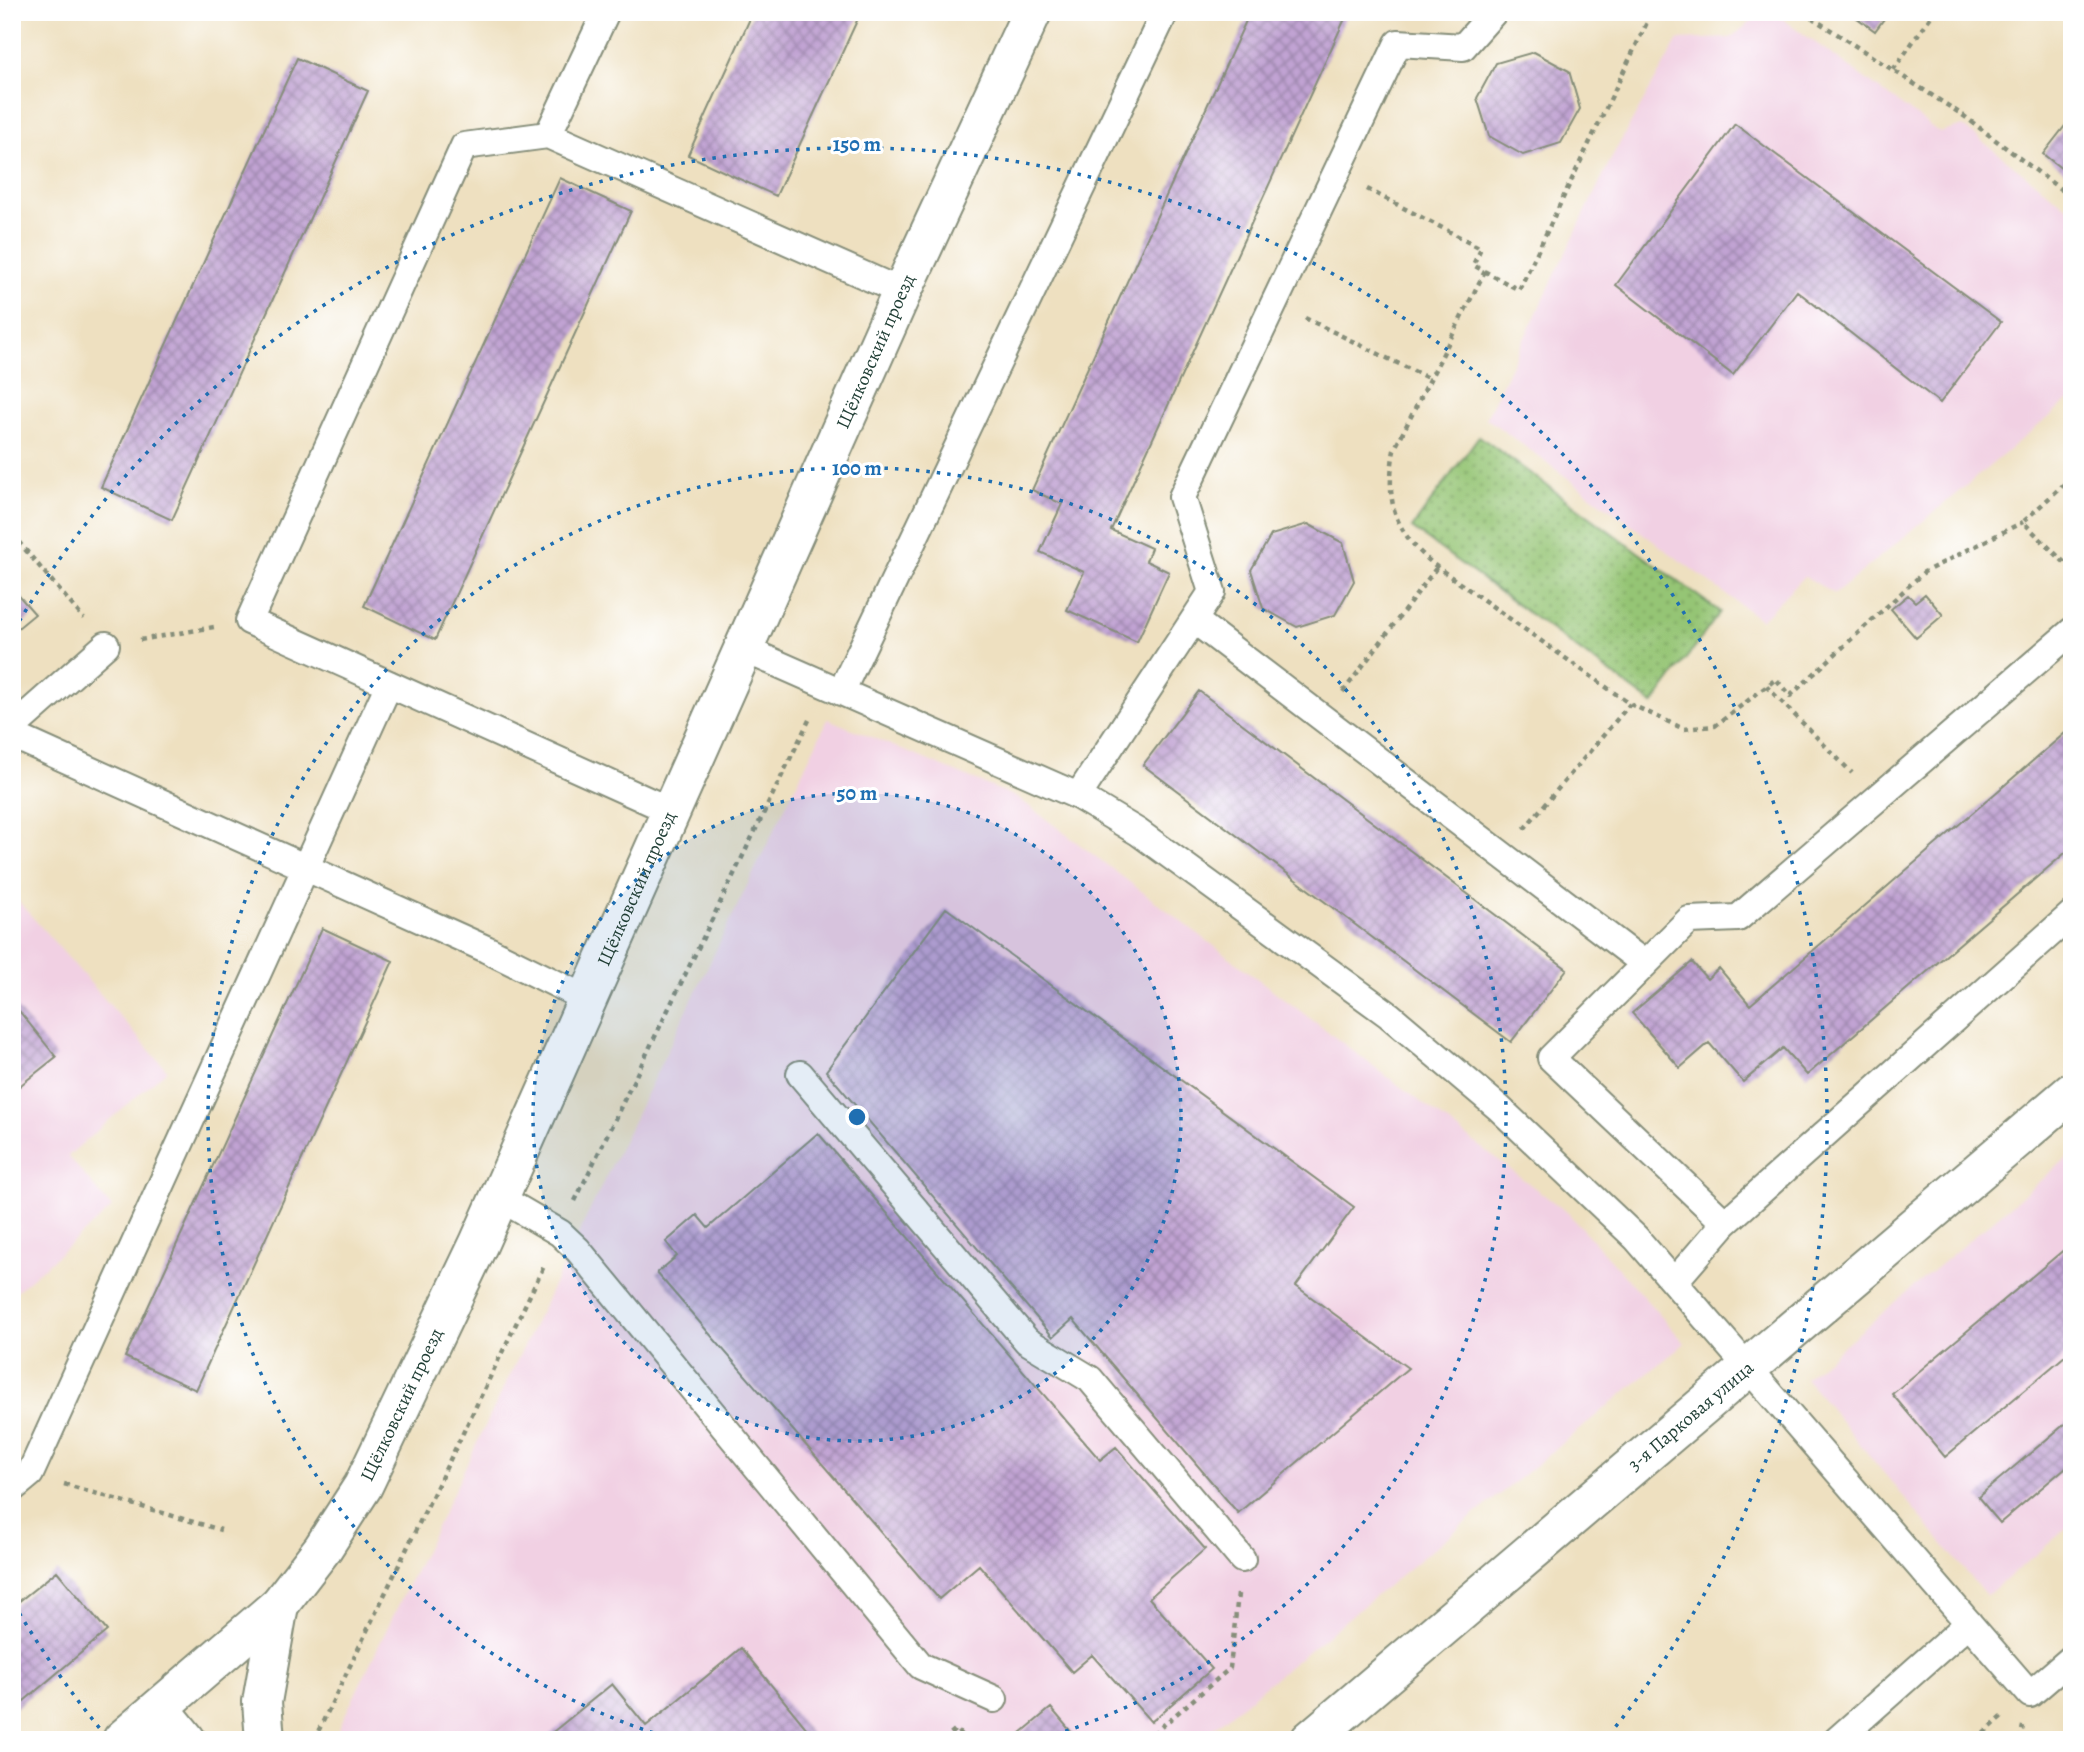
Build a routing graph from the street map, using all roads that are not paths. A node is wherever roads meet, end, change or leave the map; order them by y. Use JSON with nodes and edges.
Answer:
{"nodes":[{"id":1,"x":606,"y":12,"type":"edge"},
{"id":2,"x":1032,"y":12,"type":"edge"},
{"id":3,"x":1165,"y":12,"type":"edge"},
{"id":4,"x":1494,"y":12,"type":"edge"},
{"id":5,"x":548,"y":135,"type":"junction"},
{"id":6,"x":902,"y":292,"type":"junction"},
{"id":7,"x":1194,"y":620,"type":"junction"},
{"id":8,"x":2072,"y":631,"type":"edge"},
{"id":9,"x":106,"y":645,"type":"road end"},
{"id":10,"x":744,"y":649,"type":"junction"},
{"id":11,"x":390,"y":684,"type":"junction"},
{"id":12,"x":841,"y":692,"type":"junction"},
{"id":13,"x":12,"y":729,"type":"edge"},
{"id":14,"x":12,"y":735,"type":"edge"},
{"id":15,"x":1079,"y":796,"type":"junction"},
{"id":16,"x":673,"y":812,"type":"junction"},
{"id":17,"x":308,"y":869,"type":"junction"},
{"id":18,"x":2072,"y":914,"type":"edge"},
{"id":19,"x":1645,"y":964,"type":"junction"},
{"id":20,"x":589,"y":1000,"type":"junction"},
{"id":21,"x":800,"y":1074,"type":"dead end"},
{"id":22,"x":2072,"y":1092,"type":"edge"},
{"id":23,"x":500,"y":1198,"type":"junction"},
{"id":24,"x":1725,"y":1223,"type":"junction"},
{"id":25,"x":1674,"y":1282,"type":"junction"},
{"id":26,"x":1748,"y":1367,"type":"junction"},
{"id":27,"x":21,"y":1481,"type":"edge"},
{"id":28,"x":1242,"y":1559,"type":"road end"},
{"id":29,"x":279,"y":1605,"type":"junction"},
{"id":30,"x":1969,"y":1623,"type":"junction"},
{"id":31,"x":2072,"y":1658,"type":"edge"},
{"id":32,"x":994,"y":1699,"type":"dead end"},
{"id":33,"x":160,"y":1708,"type":"junction"},
{"id":34,"x":1314,"y":1738,"type":"edge"},
{"id":35,"x":122,"y":1740,"type":"edge"},
{"id":36,"x":186,"y":1740,"type":"edge"},
{"id":37,"x":265,"y":1740,"type":"edge"},
{"id":38,"x":1837,"y":1740,"type":"edge"}],
"edges":[{"from":1,"to":5,"type":"lane"},
{"from":2,"to":6,"type":"street","name":"Щёлковский проезд"},
{"from":3,"to":12,"type":"lane"},
{"from":4,"to":7,"type":"lane"},
{"from":5,"to":6,"type":"lane"},
{"from":5,"to":11,"type":"lane"},
{"from":6,"to":10,"type":"street","name":"Щёлковский проезд"},
{"from":7,"to":15,"type":"lane"},
{"from":7,"to":19,"type":"lane"},
{"from":8,"to":19,"type":"lane"},
{"from":9,"to":13,"type":"lane"},
{"from":10,"to":12,"type":"lane"},
{"from":10,"to":16,"type":"street","name":"Щёлковский проезд"},
{"from":11,"to":16,"type":"lane"},
{"from":11,"to":17,"type":"lane"},
{"from":12,"to":15,"type":"lane"},
{"from":14,"to":17,"type":"lane"},
{"from":15,"to":25,"type":"lane"},
{"from":16,"to":20,"type":"street","name":"Щёлковский проезд"},
{"from":17,"to":20,"type":"lane"},
{"from":17,"to":27,"type":"lane"},
{"from":18,"to":24,"type":"lane"},
{"from":19,"to":24,"type":"lane"},
{"from":20,"to":23,"type":"street","name":"Щёлковский проезд"},
{"from":21,"to":28,"type":"lane"},
{"from":22,"to":26,"type":"street","name":"3-я Парковая улица"},
{"from":23,"to":29,"type":"street","name":"Щёлковский проезд"},
{"from":23,"to":32,"type":"lane"},
{"from":24,"to":25,"type":"lane"},
{"from":25,"to":26,"type":"lane"},
{"from":26,"to":30,"type":"lane"},
{"from":26,"to":34,"type":"street","name":"3-я Парковая улица"},
{"from":29,"to":33,"type":"street","name":"Щёлковский проезд"},
{"from":29,"to":37,"type":"street"},
{"from":30,"to":31,"type":"lane"},
{"from":30,"to":38,"type":"lane"},
{"from":33,"to":35,"type":"street","name":"Щёлковский проезд"},
{"from":33,"to":36,"type":"street"}]}
